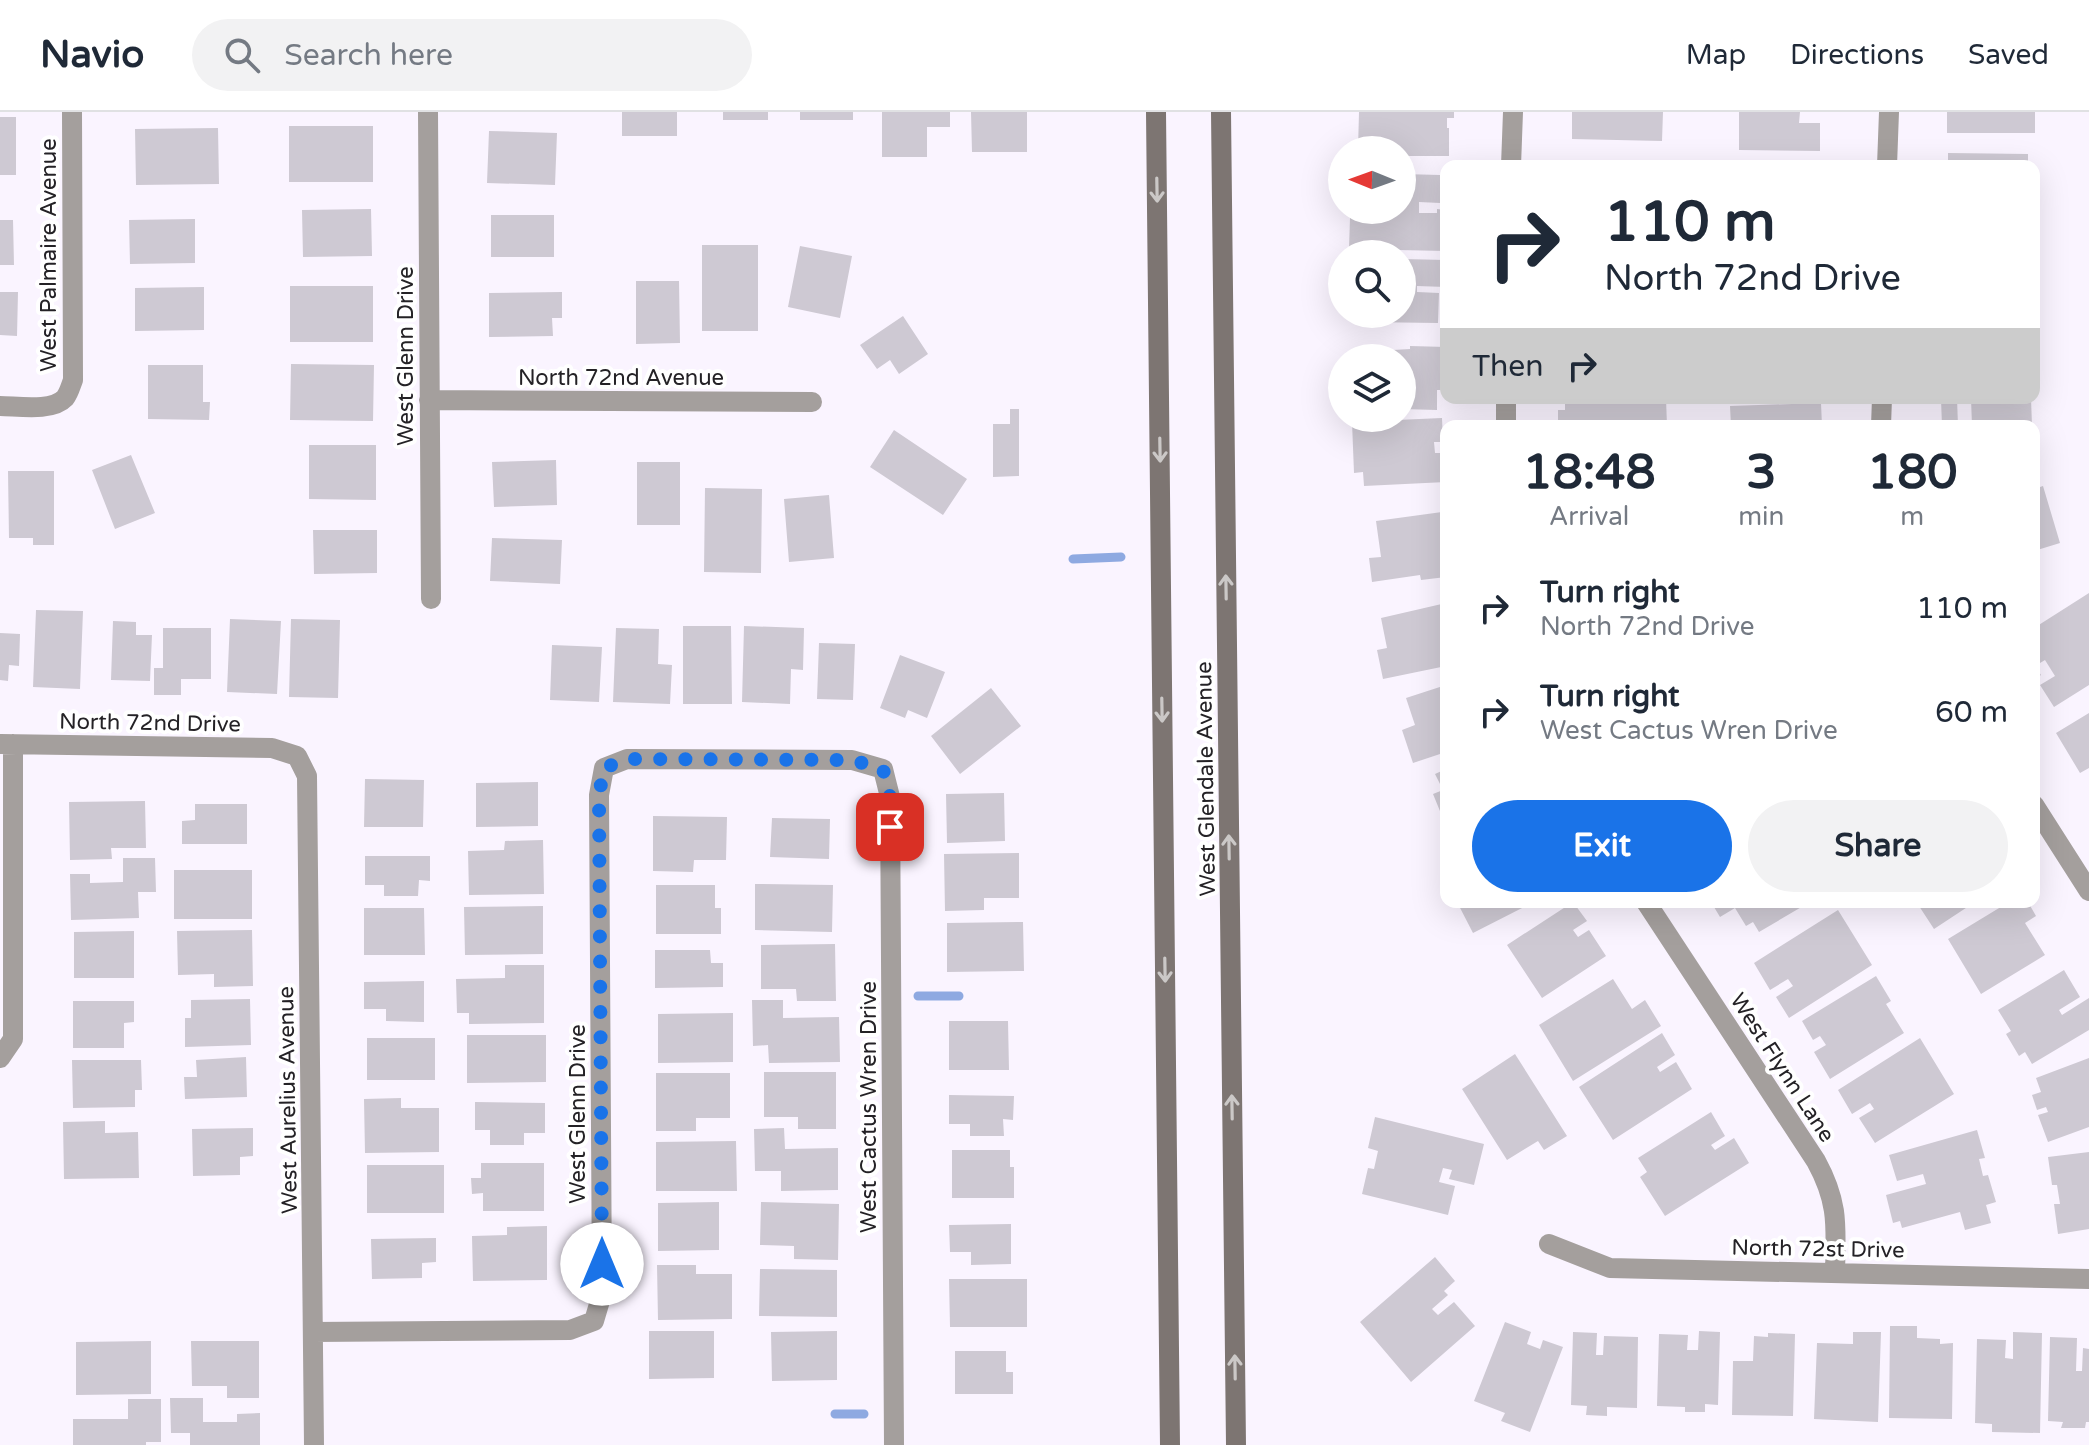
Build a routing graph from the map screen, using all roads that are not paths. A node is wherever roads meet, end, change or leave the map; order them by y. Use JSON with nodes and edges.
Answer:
{"nodes":[{"id":1,"x":72,"y":112,"type":"edge"},
{"id":2,"x":428,"y":112,"type":"edge"},
{"id":3,"x":1156,"y":112,"type":"edge"},
{"id":4,"x":1221,"y":112,"type":"edge"},
{"id":5,"x":1513,"y":112,"type":"edge"},
{"id":6,"x":1889,"y":112,"type":"edge"},
{"id":7,"x":1511,"y":160,"type":"edge"},
{"id":8,"x":1887,"y":160,"type":"edge"},
{"id":9,"x":429,"y":400,"type":"junction"},
{"id":10,"x":812,"y":402,"type":"dead end"},
{"id":11,"x":0,"y":406,"type":"edge"},
{"id":12,"x":431,"y":599,"type":"dead end"},
{"id":13,"x":7,"y":744,"type":"edge"},
{"id":14,"x":297,"y":756,"type":"joint"},
{"id":15,"x":604,"y":768,"type":"joint"},
{"id":16,"x":2040,"y":814,"type":"edge"},
{"id":17,"x":2089,"y":891,"type":"edge"},
{"id":18,"x":1650,"y":908,"type":"edge"},
{"id":19,"x":0,"y":1058,"type":"edge"},
{"id":20,"x":1549,"y":1244,"type":"dead end"},
{"id":21,"x":1835,"y":1273,"type":"junction"},
{"id":22,"x":2089,"y":1279,"type":"edge"},
{"id":23,"x":313,"y":1332,"type":"junction"},
{"id":24,"x":314,"y":1445,"type":"edge"},
{"id":25,"x":894,"y":1445,"type":"edge"},
{"id":26,"x":1170,"y":1445,"type":"edge"},
{"id":27,"x":1236,"y":1445,"type":"edge"}],
"edges":[{"from":1,"to":11,"type":"street","name":"West Palmaire Avenue"},
{"from":2,"to":9,"type":"street","name":"West Glenn Drive"},
{"from":3,"to":26,"type":"main road","name":"West Glendale Avenue","one_way":true},
{"from":27,"to":4,"type":"main road","name":"West Glendale Avenue","one_way":true},
{"from":5,"to":7,"type":"street"},
{"from":6,"to":8,"type":"street"},
{"from":9,"to":10,"type":"street","name":"North 72nd Avenue"},
{"from":9,"to":12,"type":"street","name":"West Glenn Drive"},
{"from":13,"to":14,"type":"street","name":"North 72nd Drive"},
{"from":13,"to":19,"type":"street"},
{"from":14,"to":23,"type":"street","name":"West Aurelius Avenue"},
{"from":15,"to":23,"type":"street","name":"West Glenn Drive"},
{"from":15,"to":25,"type":"street","name":"West Cactus Wren Drive"},
{"from":16,"to":17,"type":"street"},
{"from":18,"to":21,"type":"street","name":"West Flynn Lane"},
{"from":20,"to":21,"type":"street","name":"North 72st Drive"},
{"from":21,"to":22,"type":"street","name":"North 72st Drive"},
{"from":23,"to":24,"type":"street","name":"West Aurelius Avenue"}]}
